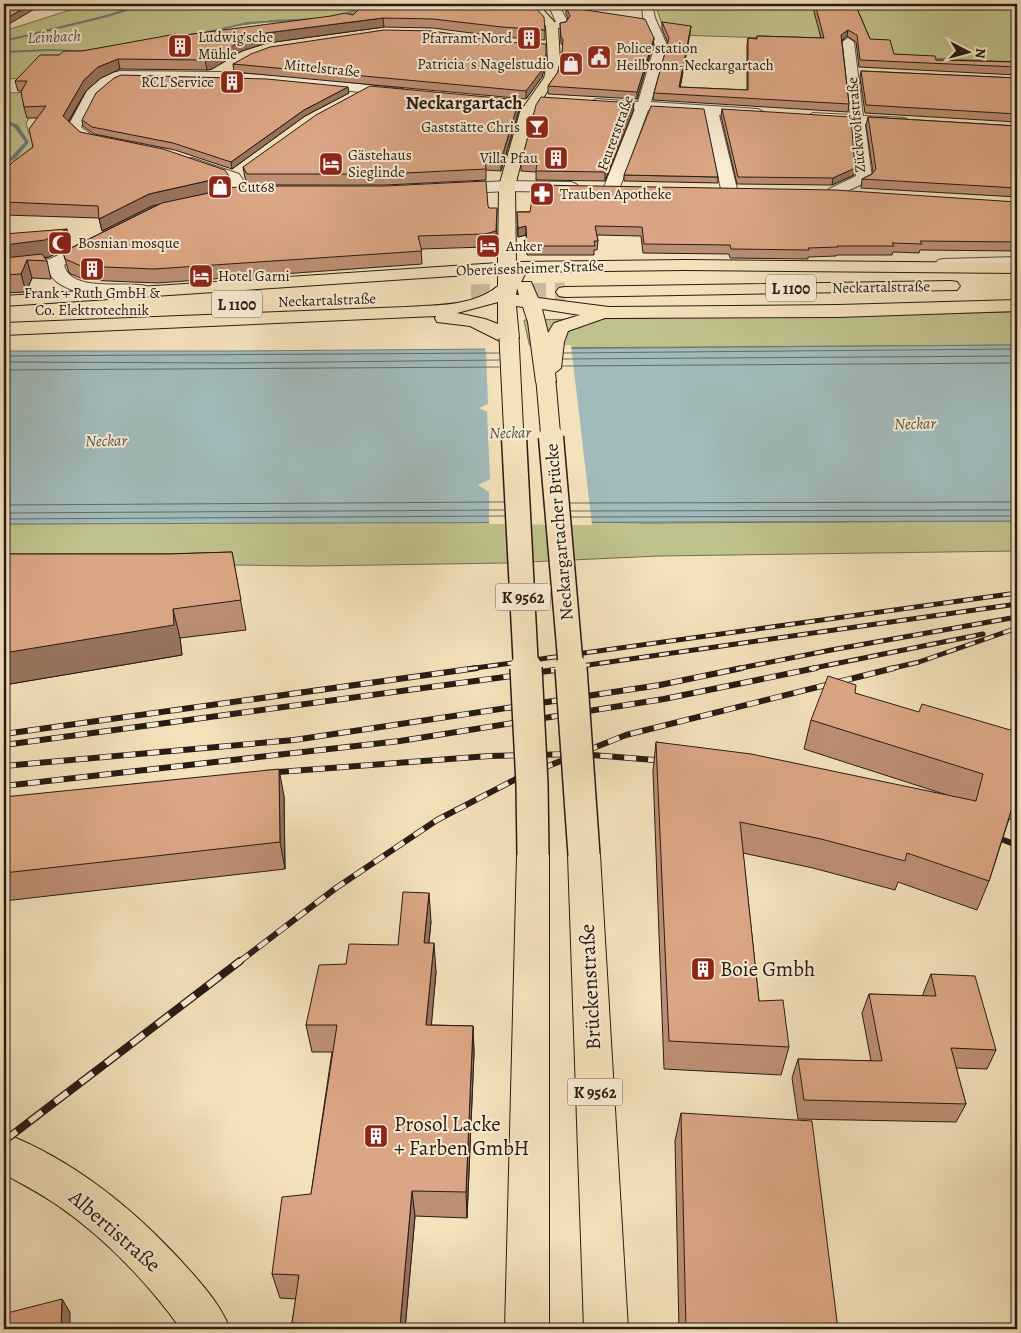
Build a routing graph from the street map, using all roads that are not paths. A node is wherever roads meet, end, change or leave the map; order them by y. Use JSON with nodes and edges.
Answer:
{"nodes":[{"id":1,"x":531,"y":4,"type":"edge"},
{"id":2,"x":553,"y":4,"type":"edge"},
{"id":3,"x":647,"y":4,"type":"edge"},
{"id":4,"x":552,"y":26,"type":"junction"},
{"id":5,"x":848,"y":42,"type":"edge"},
{"id":6,"x":230,"y":66,"type":"dead end"},
{"id":7,"x":210,"y":76,"type":"junction"},
{"id":8,"x":369,"y":89,"type":"junction"},
{"id":9,"x":414,"y":94,"type":"edge"},
{"id":10,"x":555,"y":100,"type":"edge"},
{"id":11,"x":529,"y":102,"type":"junction"},
{"id":12,"x":584,"y":102,"type":"edge"},
{"id":13,"x":344,"y":103,"type":"edge"},
{"id":14,"x":643,"y":107,"type":"junction"},
{"id":15,"x":712,"y":110,"type":"junction"},
{"id":16,"x":769,"y":114,"type":"edge"},
{"id":17,"x":798,"y":116,"type":"edge"},
{"id":18,"x":856,"y":119,"type":"junction"},
{"id":19,"x":922,"y":123,"type":"edge"},
{"id":20,"x":121,"y":146,"type":"edge"},
{"id":21,"x":177,"y":158,"type":"edge"},
{"id":22,"x":507,"y":186,"type":"junction"},
{"id":23,"x":612,"y":187,"type":"junction"},
{"id":24,"x":630,"y":188,"type":"edge"},
{"id":25,"x":439,"y":189,"type":"edge"},
{"id":26,"x":711,"y":189,"type":"edge"},
{"id":27,"x":729,"y":189,"type":"junction"},
{"id":28,"x":748,"y":190,"type":"edge"},
{"id":29,"x":260,"y":191,"type":"edge"},
{"id":30,"x":815,"y":191,"type":"edge"},
{"id":31,"x":834,"y":192,"type":"junction"},
{"id":32,"x":864,"y":193,"type":"edge"},
{"id":33,"x":112,"y":234,"type":"edge"},
{"id":34,"x":1017,"y":262,"type":"edge"},
{"id":35,"x":766,"y":267,"type":"junction"},
{"id":36,"x":858,"y":267,"type":"junction"},
{"id":37,"x":1017,"y":268,"type":"edge"},
{"id":38,"x":4,"y":269,"type":"edge"},
{"id":39,"x":58,"y":271,"type":"junction"},
{"id":40,"x":516,"y":286,"type":"junction"},
{"id":41,"x":969,"y":286,"type":"dead end"},
{"id":42,"x":201,"y":288,"type":"junction"},
{"id":43,"x":565,"y":292,"type":"tunnel mouth"},
{"id":44,"x":471,"y":294,"type":"tunnel mouth"},
{"id":45,"x":4,"y":301,"type":"edge"},
{"id":46,"x":1017,"y":306,"type":"edge"},
{"id":47,"x":609,"y":313,"type":"junction"},
{"id":48,"x":4,"y":314,"type":"edge"},
{"id":49,"x":237,"y":320,"type":"junction"},
{"id":50,"x":4,"y":329,"type":"edge"},
{"id":51,"x":547,"y":337,"type":"junction"},
{"id":52,"x":509,"y":338,"type":"junction"},
{"id":53,"x":584,"y":855,"type":"joint"},
{"id":54,"x":4,"y":1152,"type":"edge"},
{"id":55,"x":528,"y":1278,"type":"junction"},
{"id":56,"x":208,"y":1329,"type":"edge"},
{"id":57,"x":512,"y":1329,"type":"edge"},
{"id":58,"x":527,"y":1329,"type":"edge"},
{"id":59,"x":606,"y":1329,"type":"edge"}],
"edges":[{"from":1,"to":4,"type":"main road"},
{"from":2,"to":4,"type":"street"},
{"from":3,"to":14,"type":"street","name":"Feurerstraße"},
{"from":4,"to":11,"type":"main road","number":"K 9562"},
{"from":5,"to":18,"type":"street","name":"Zückwolfstraße"},
{"from":6,"to":7,"type":"street"},
{"from":7,"to":8,"type":"street","name":"Mittelstraße"},
{"from":7,"to":20,"type":"street","name":"Mittelstraße"},
{"from":8,"to":9,"type":"street","name":"Mittelstraße"},
{"from":8,"to":13,"type":"street"},
{"from":10,"to":11,"type":"street"},
{"from":11,"to":22,"type":"main road","number":"K 9562"},
{"from":12,"to":14,"type":"street"},
{"from":14,"to":15,"type":"street"},
{"from":14,"to":23,"type":"street","name":"Feurerstraße"},
{"from":15,"to":16,"type":"street"},
{"from":15,"to":27,"type":"street"},
{"from":17,"to":18,"type":"street"},
{"from":18,"to":19,"type":"street"},
{"from":18,"to":31,"type":"street","name":"Zückwolfstraße"},
{"from":21,"to":29,"type":"street"},
{"from":22,"to":23,"type":"street"},
{"from":22,"to":25,"type":"street"},
{"from":22,"to":40,"type":"main road","number":"K 9562"},
{"from":23,"to":24,"type":"street"},
{"from":26,"to":27,"type":"street"},
{"from":27,"to":28,"type":"street"},
{"from":30,"to":31,"type":"street"},
{"from":31,"to":32,"type":"street"},
{"from":33,"to":39,"type":"street"},
{"from":34,"to":36,"type":"street","name":"Obereisesheimer Straße"},
{"from":35,"to":36,"type":"main road","name":"Obereisesheimer Straße"},
{"from":35,"to":40,"type":"main road"},
{"from":35,"to":40,"type":"main road","name":"Obereisesheimer Straße"},
{"from":36,"to":37,"type":"main road"},
{"from":38,"to":39,"type":"street"},
{"from":39,"to":42,"type":"street","name":"Obereisesheimer Straße"},
{"from":40,"to":42,"type":"main road","name":"Obereisesheimer Straße"},
{"from":40,"to":47,"type":"main road"},
{"from":40,"to":49,"type":"main road"},
{"from":40,"to":51,"type":"main road","number":"K 9562"},
{"from":40,"to":52,"type":"main road","name":"Neckargartacher Brücke","number":"K 9562"},
{"from":41,"to":43,"type":"main road","name":"Neckartalstraße","number":"L 1100"},
{"from":42,"to":45,"type":"main road"},
{"from":44,"to":48,"type":"main road","name":"Neckartalstraße","number":"L 1100"},
{"from":46,"to":47,"type":"main road"},
{"from":47,"to":51,"type":"main road"},
{"from":49,"to":50,"type":"main road"},
{"from":49,"to":52,"type":"main road"},
{"from":51,"to":53,"type":"main road","name":"Neckargartacher Brücke","number":"K 9562","bridge":true},
{"from":52,"to":55,"type":"main road","name":"Neckargartacher Brücke","number":"K 9562","bridge":true},
{"from":53,"to":59,"type":"main road","name":"Brückenstraße","number":"K 9562"},
{"from":54,"to":56,"type":"main road","name":"Albertistraße"},
{"from":55,"to":57,"type":"main road"},
{"from":55,"to":58,"type":"main road","number":"K 9562"}]}
